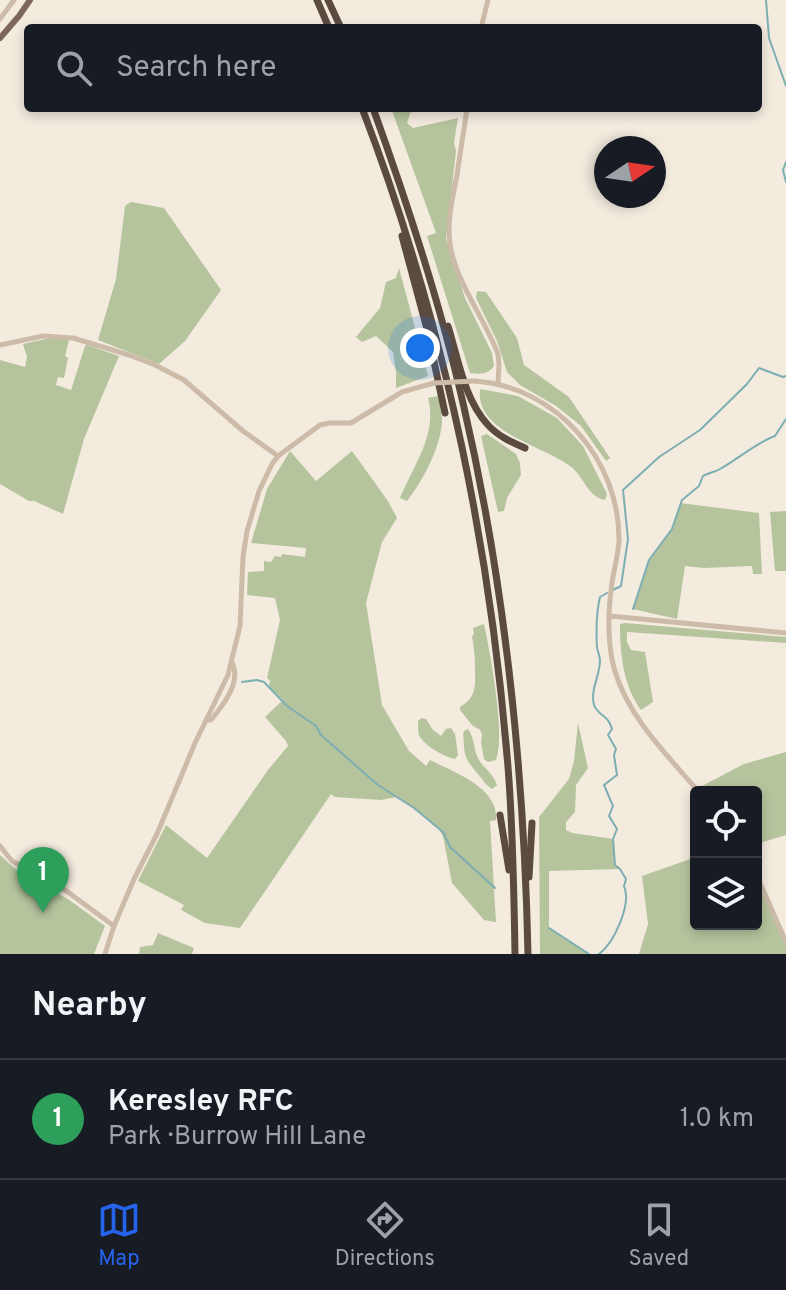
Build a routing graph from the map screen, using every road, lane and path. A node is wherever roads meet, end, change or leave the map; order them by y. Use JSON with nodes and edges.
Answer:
{"nodes":[{"id":1,"x":14,"y":0,"type":"edge"},
{"id":2,"x":30,"y":0,"type":"edge"},
{"id":3,"x":317,"y":0,"type":"edge"},
{"id":4,"x":328,"y":0,"type":"edge"},
{"id":5,"x":488,"y":0,"type":"edge"},
{"id":6,"x":0,"y":19,"type":"edge"},
{"id":7,"x":327,"y":24,"type":"edge"},
{"id":8,"x":339,"y":24,"type":"edge"},
{"id":9,"x":482,"y":24,"type":"edge"},
{"id":10,"x":0,"y":38,"type":"edge"},
{"id":11,"x":363,"y":112,"type":"edge"},
{"id":12,"x":374,"y":112,"type":"edge"},
{"id":13,"x":466,"y":112,"type":"edge"},
{"id":14,"x":372,"y":135,"type":"junction"},
{"id":15,"x":426,"y":263,"type":"junction"},
{"id":16,"x":0,"y":345,"type":"edge"},
{"id":17,"x":498,"y":384,"type":"junction"},
{"id":18,"x":445,"y":413,"type":"dead end"},
{"id":19,"x":525,"y":448,"type":"dead end"},
{"id":20,"x":278,"y":456,"type":"junction"},
{"id":21,"x":610,"y":616,"type":"junction"},
{"id":22,"x":786,"y":633,"type":"edge"},
{"id":23,"x":694,"y":786,"type":"edge"},
{"id":24,"x":500,"y":815,"type":"dead end"},
{"id":25,"x":532,"y":823,"type":"dead end"},
{"id":26,"x":0,"y":846,"type":"edge"},
{"id":27,"x":762,"y":888,"type":"edge"},
{"id":28,"x":514,"y":904,"type":"junction"},
{"id":29,"x":527,"y":908,"type":"junction"},
{"id":30,"x":114,"y":926,"type":"junction"},
{"id":31,"x":786,"y":942,"type":"edge"},
{"id":32,"x":105,"y":954,"type":"edge"},
{"id":33,"x":515,"y":954,"type":"edge"},
{"id":34,"x":528,"y":954,"type":"edge"}],
"edges":[{"from":1,"to":6,"type":"street"},
{"from":2,"to":10,"type":"main road"},
{"from":3,"to":7,"type":"highway"},
{"from":4,"to":8,"type":"highway"},
{"from":5,"to":9,"type":"street"},
{"from":11,"to":14,"type":"highway"},
{"from":12,"to":15,"type":"highway"},
{"from":13,"to":17,"type":"street"},
{"from":14,"to":18,"type":"highway"},
{"from":14,"to":28,"type":"highway"},
{"from":15,"to":19,"type":"highway"},
{"from":15,"to":29,"type":"highway"},
{"from":16,"to":20,"type":"street"},
{"from":17,"to":20,"type":"street","bridge":true},
{"from":17,"to":21,"type":"street"},
{"from":20,"to":30,"type":"street"},
{"from":21,"to":22,"type":"street"},
{"from":21,"to":23,"type":"street"},
{"from":24,"to":28,"type":"highway"},
{"from":25,"to":29,"type":"highway"},
{"from":26,"to":30,"type":"street"},
{"from":27,"to":31,"type":"street"},
{"from":28,"to":33,"type":"highway"},
{"from":29,"to":34,"type":"highway"},
{"from":30,"to":32,"type":"street"}]}
